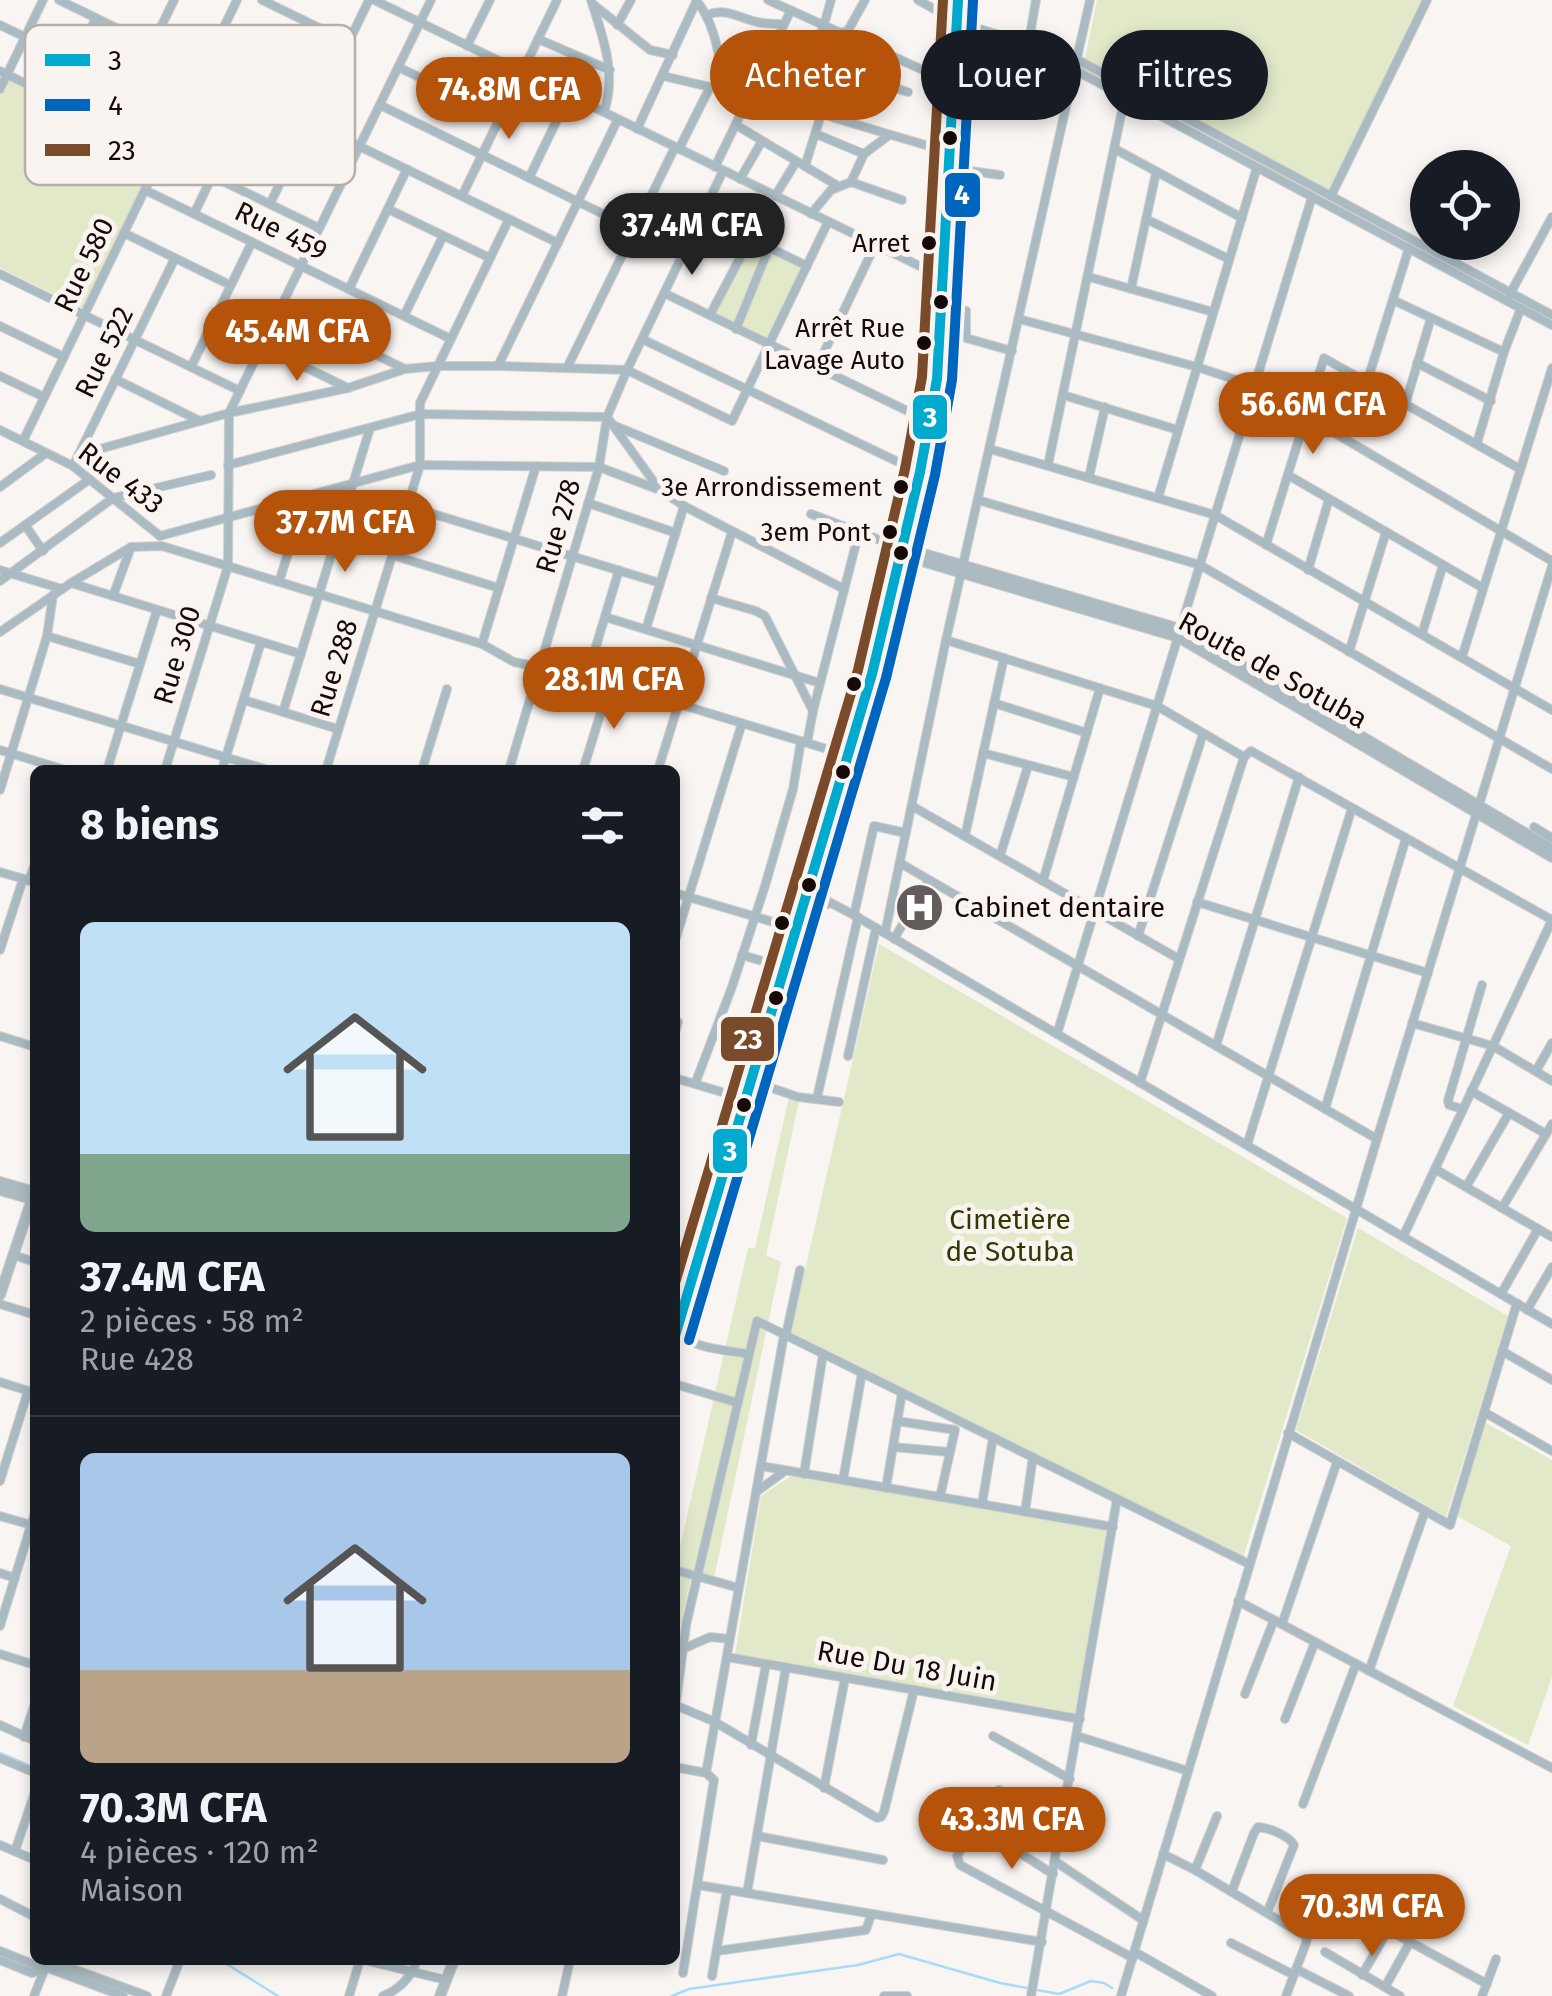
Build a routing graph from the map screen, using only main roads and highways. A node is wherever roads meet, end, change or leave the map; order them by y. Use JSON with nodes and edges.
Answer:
{"nodes":[{"id":1,"x":950,"y":0,"type":"edge"},
{"id":2,"x":958,"y":0,"type":"edge"},
{"id":3,"x":953,"y":20,"type":"junction"},
{"id":4,"x":939,"y":275,"type":"junction"},
{"id":5,"x":916,"y":471,"type":"junction"},
{"id":6,"x":899,"y":551,"type":"junction"},
{"id":7,"x":1477,"y":809,"type":"junction"},
{"id":8,"x":1552,"y":848,"type":"edge"},
{"id":9,"x":1552,"y":857,"type":"edge"},
{"id":10,"x":812,"y":874,"type":"junction"},
{"id":11,"x":805,"y":886,"type":"junction"},
{"id":12,"x":801,"y":913,"type":"junction"},
{"id":13,"x":742,"y":1098,"type":"junction"},
{"id":14,"x":0,"y":1182,"type":"edge"},
{"id":15,"x":0,"y":1190,"type":"edge"},
{"id":16,"x":30,"y":1193,"type":"edge"},
{"id":17,"x":30,"y":1194,"type":"edge"},
{"id":18,"x":30,"y":1206,"type":"edge"},
{"id":19,"x":0,"y":1296,"type":"edge"},
{"id":20,"x":680,"y":1302,"type":"edge"},
{"id":21,"x":680,"y":1320,"type":"edge"},
{"id":22,"x":455,"y":1965,"type":"edge"},
{"id":23,"x":444,"y":1991,"type":"edge"}],
"edges":[{"from":1,"to":3,"type":"main road"},
{"from":2,"to":3,"type":"main road"},
{"from":3,"to":4,"type":"main road"},
{"from":3,"to":4,"type":"main road"},
{"from":4,"to":5,"type":"main road"},
{"from":4,"to":5,"type":"main road"},
{"from":5,"to":6,"type":"main road"},
{"from":6,"to":7,"type":"main road","name":"Route de Sotuba"},
{"from":6,"to":10,"type":"main road"},
{"from":6,"to":11,"type":"main road"},
{"from":7,"to":8,"type":"main road","name":"Route de Sotuba"},
{"from":7,"to":9,"type":"main road","name":"Route de Sotuba"},
{"from":10,"to":11,"type":"main road"},
{"from":10,"to":12,"type":"main road"},
{"from":11,"to":12,"type":"main road"},
{"from":11,"to":13,"type":"main road"},
{"from":12,"to":13,"type":"main road"},
{"from":13,"to":20,"type":"main road"},
{"from":13,"to":21,"type":"main road"},
{"from":14,"to":16,"type":"main road"},
{"from":15,"to":17,"type":"main road"},
{"from":18,"to":19,"type":"main road"},
{"from":22,"to":23,"type":"main road"}]}
